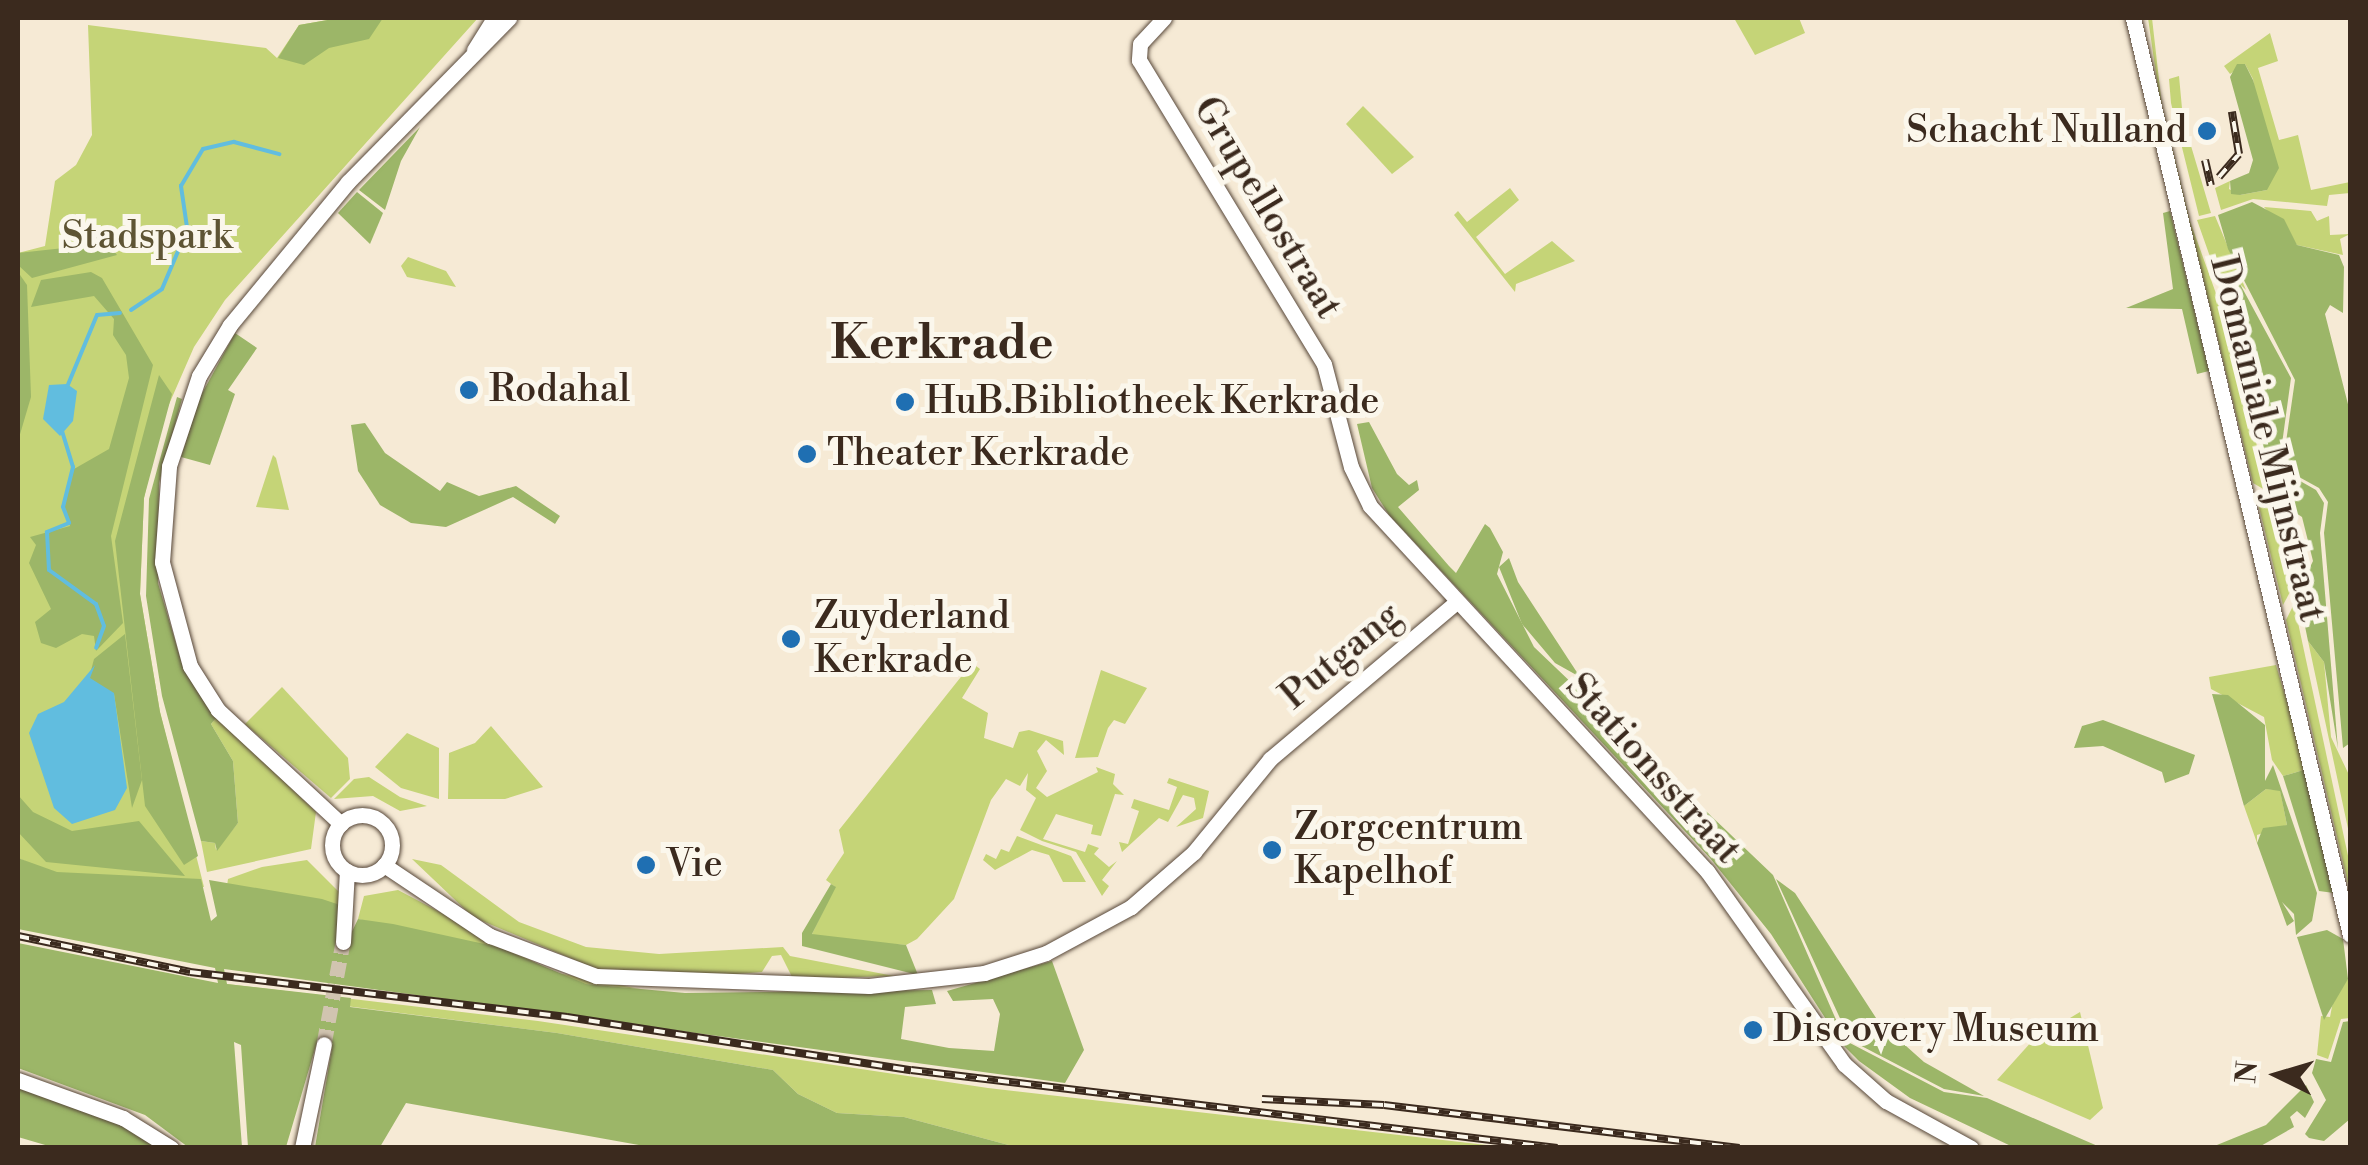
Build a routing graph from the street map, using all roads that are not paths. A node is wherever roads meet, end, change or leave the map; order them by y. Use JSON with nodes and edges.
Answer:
{"nodes":[{"id":1,"x":494,"y":18,"type":"edge"},
{"id":2,"x":509,"y":18,"type":"edge"},
{"id":3,"x":1164,"y":18,"type":"edge"},
{"id":4,"x":2132,"y":18,"type":"edge"},
{"id":5,"x":474,"y":50,"type":"junction"},
{"id":6,"x":1336,"y":395,"type":"joint"},
{"id":7,"x":1455,"y":603,"type":"junction"},
{"id":8,"x":342,"y":824,"type":"junction"},
{"id":9,"x":384,"y":865,"type":"junction"},
{"id":10,"x":347,"y":870,"type":"junction"},
{"id":11,"x":366,"y":874,"type":"junction"},
{"id":12,"x":347,"y":920,"type":"junction"},
{"id":13,"x":2350,"y":935,"type":"edge"},
{"id":14,"x":343,"y":942,"type":"tunnel mouth"},
{"id":15,"x":324,"y":1044,"type":"tunnel mouth"},
{"id":16,"x":18,"y":1080,"type":"edge"},
{"id":17,"x":171,"y":1148,"type":"edge"},
{"id":18,"x":302,"y":1148,"type":"edge"},
{"id":19,"x":1972,"y":1148,"type":"edge"}],
"edges":[{"from":1,"to":5,"type":"main road"},
{"from":2,"to":5,"type":"main road"},
{"from":3,"to":6,"type":"main road","name":"Grupellostraat"},
{"from":4,"to":13,"type":"main road","name":"Domaniale Mijnstraat"},
{"from":5,"to":8,"type":"main road"},
{"from":6,"to":7,"type":"main road","name":"Stationsstraat"},
{"from":7,"to":9,"type":"main road","name":"Putgang"},
{"from":7,"to":19,"type":"main road","name":"Stationsstraat"},
{"from":8,"to":9,"type":"main road"},
{"from":8,"to":10,"type":"main road"},
{"from":9,"to":11,"type":"main road"},
{"from":10,"to":11,"type":"main road"},
{"from":10,"to":12,"type":"main road"},
{"from":11,"to":12,"type":"main road"},
{"from":12,"to":14,"type":"main road"},
{"from":15,"to":18,"type":"main road"},
{"from":16,"to":17,"type":"main road"}]}
